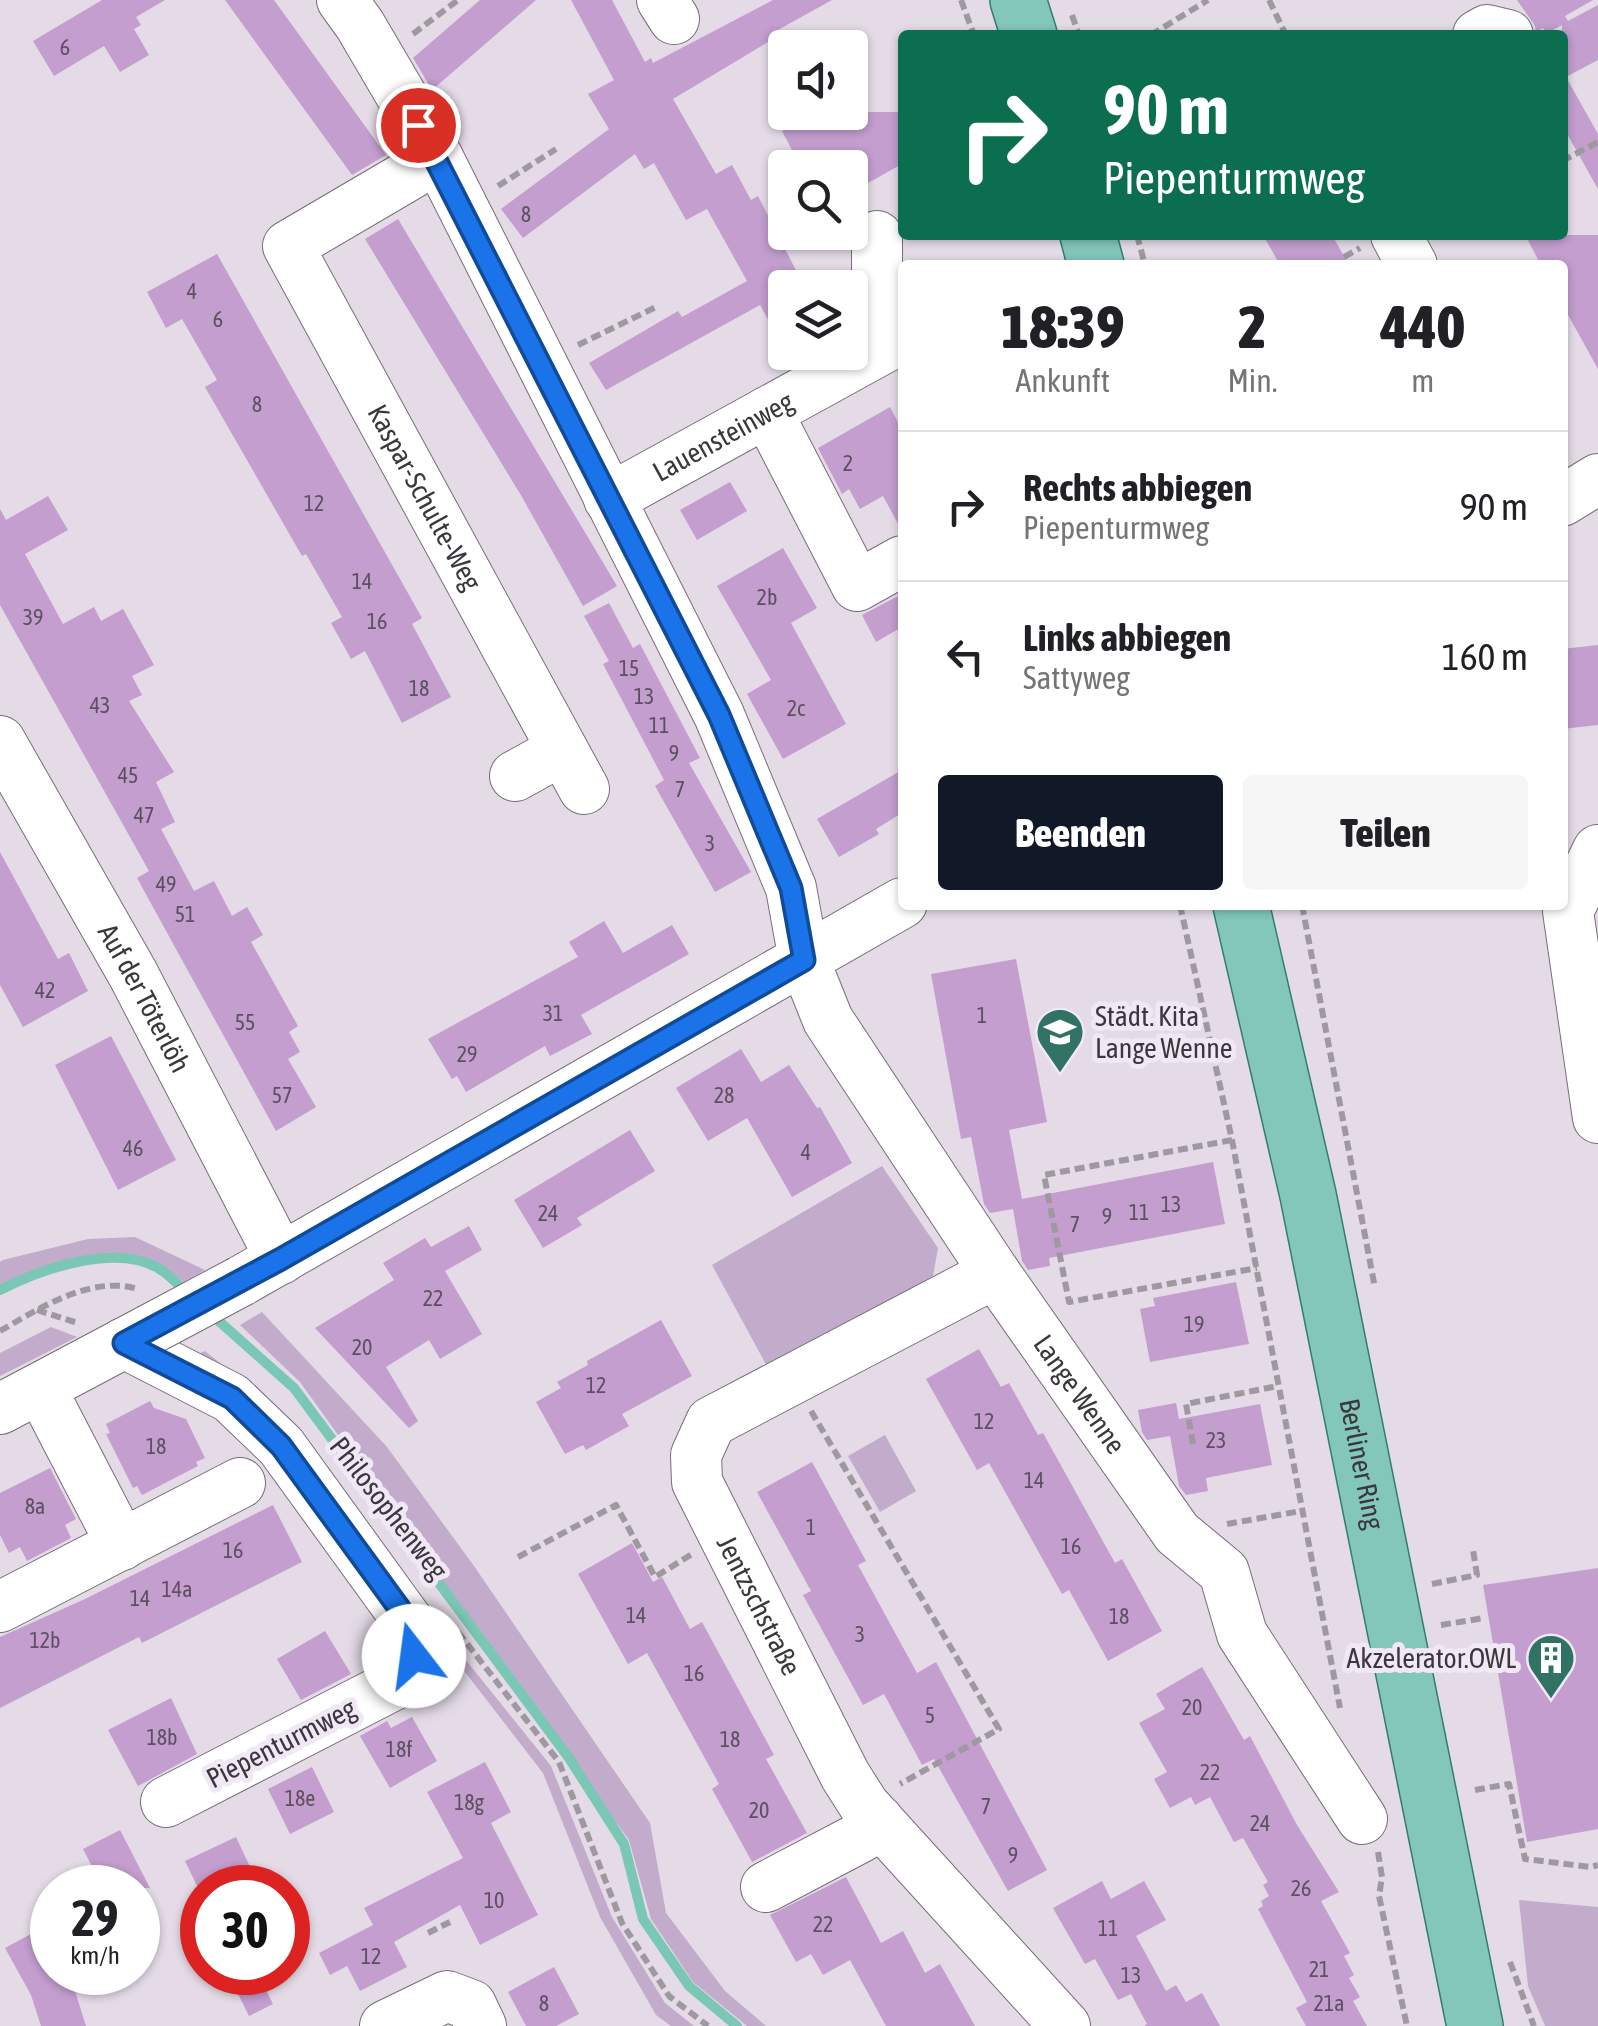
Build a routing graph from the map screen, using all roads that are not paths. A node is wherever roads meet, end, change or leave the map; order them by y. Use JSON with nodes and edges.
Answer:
{"nodes":[{"id":1,"x":342,"y":0,"type":"edge"},
{"id":2,"x":1018,"y":0,"type":"edge"},
{"id":3,"x":1028,"y":30,"type":"edge"},
{"id":4,"x":438,"y":158,"type":"junction"},
{"id":5,"x":877,"y":236,"type":"dead end"},
{"id":6,"x":897,"y":354,"type":"edge"},
{"id":7,"x":767,"y":412,"type":"junction"},
{"id":8,"x":1598,"y":479,"type":"edge"},
{"id":9,"x":1568,"y":496,"type":"edge"},
{"id":10,"x":609,"y":499,"type":"junction"},
{"id":11,"x":898,"y":563,"type":"edge"},
{"id":12,"x":1,"y":746,"type":"edge"},
{"id":13,"x":515,"y":776,"type":"dead end"},
{"id":14,"x":1598,"y":850,"type":"edge"},
{"id":15,"x":898,"y":905,"type":"edge"},
{"id":16,"x":1242,"y":910,"type":"edge"},
{"id":17,"x":804,"y":960,"type":"junction"},
{"id":18,"x":1598,"y":1118,"type":"edge"},
{"id":19,"x":261,"y":1270,"type":"junction"},
{"id":20,"x":995,"y":1273,"type":"junction"},
{"id":21,"x":138,"y":1321,"type":"junction"},
{"id":22,"x":21,"y":1399,"type":"edge"},
{"id":23,"x":240,"y":1483,"type":"dead end"},
{"id":24,"x":122,"y":1545,"type":"junction"},
{"id":25,"x":0,"y":1607,"type":"edge"},
{"id":26,"x":166,"y":1802,"type":"dead end"},
{"id":27,"x":871,"y":1812,"type":"junction"},
{"id":28,"x":1362,"y":1820,"type":"road end"},
{"id":29,"x":792,"y":1876,"type":"dead end"},
{"id":30,"x":386,"y":2026,"type":"edge"},
{"id":31,"x":481,"y":2026,"type":"edge"},
{"id":32,"x":1066,"y":2026,"type":"edge"},
{"id":33,"x":1475,"y":2026,"type":"edge"}],
"edges":[{"from":1,"to":4,"type":"street","name":"Lange Wenne"},
{"from":2,"to":3,"type":"main road"},
{"from":4,"to":10,"type":"street","name":"Lange Wenne"},
{"from":4,"to":13,"type":"street","name":"Kaspar-Schulte-Weg"},
{"from":5,"to":6,"type":"street","name":"Lauensteinweg"},
{"from":6,"to":7,"type":"street","name":"Lauensteinweg"},
{"from":7,"to":10,"type":"street","name":"Lauensteinweg"},
{"from":7,"to":11,"type":"street"},
{"from":8,"to":9,"type":"street"},
{"from":10,"to":17,"type":"street","name":"Lange Wenne"},
{"from":12,"to":19,"type":"street","name":"Auf der Töterlöh"},
{"from":14,"to":18,"type":"street"},
{"from":15,"to":17,"type":"street"},
{"from":16,"to":33,"type":"main road","name":"Berliner Ring"},
{"from":17,"to":19,"type":"street"},
{"from":17,"to":20,"type":"street","name":"Lange Wenne"},
{"from":19,"to":21,"type":"street","bridge":true},
{"from":20,"to":27,"type":"street","name":"Jentzschstraße"},
{"from":20,"to":28,"type":"street","name":"Lange Wenne"},
{"from":21,"to":22,"type":"street"},
{"from":21,"to":26,"type":"street","name":"Piepenturmweg"},
{"from":22,"to":24,"type":"street"},
{"from":23,"to":24,"type":"street"},
{"from":24,"to":25,"type":"street"},
{"from":27,"to":29,"type":"street"},
{"from":27,"to":32,"type":"street","name":"Jentzschstraße"},
{"from":30,"to":31,"type":"street"}]}
